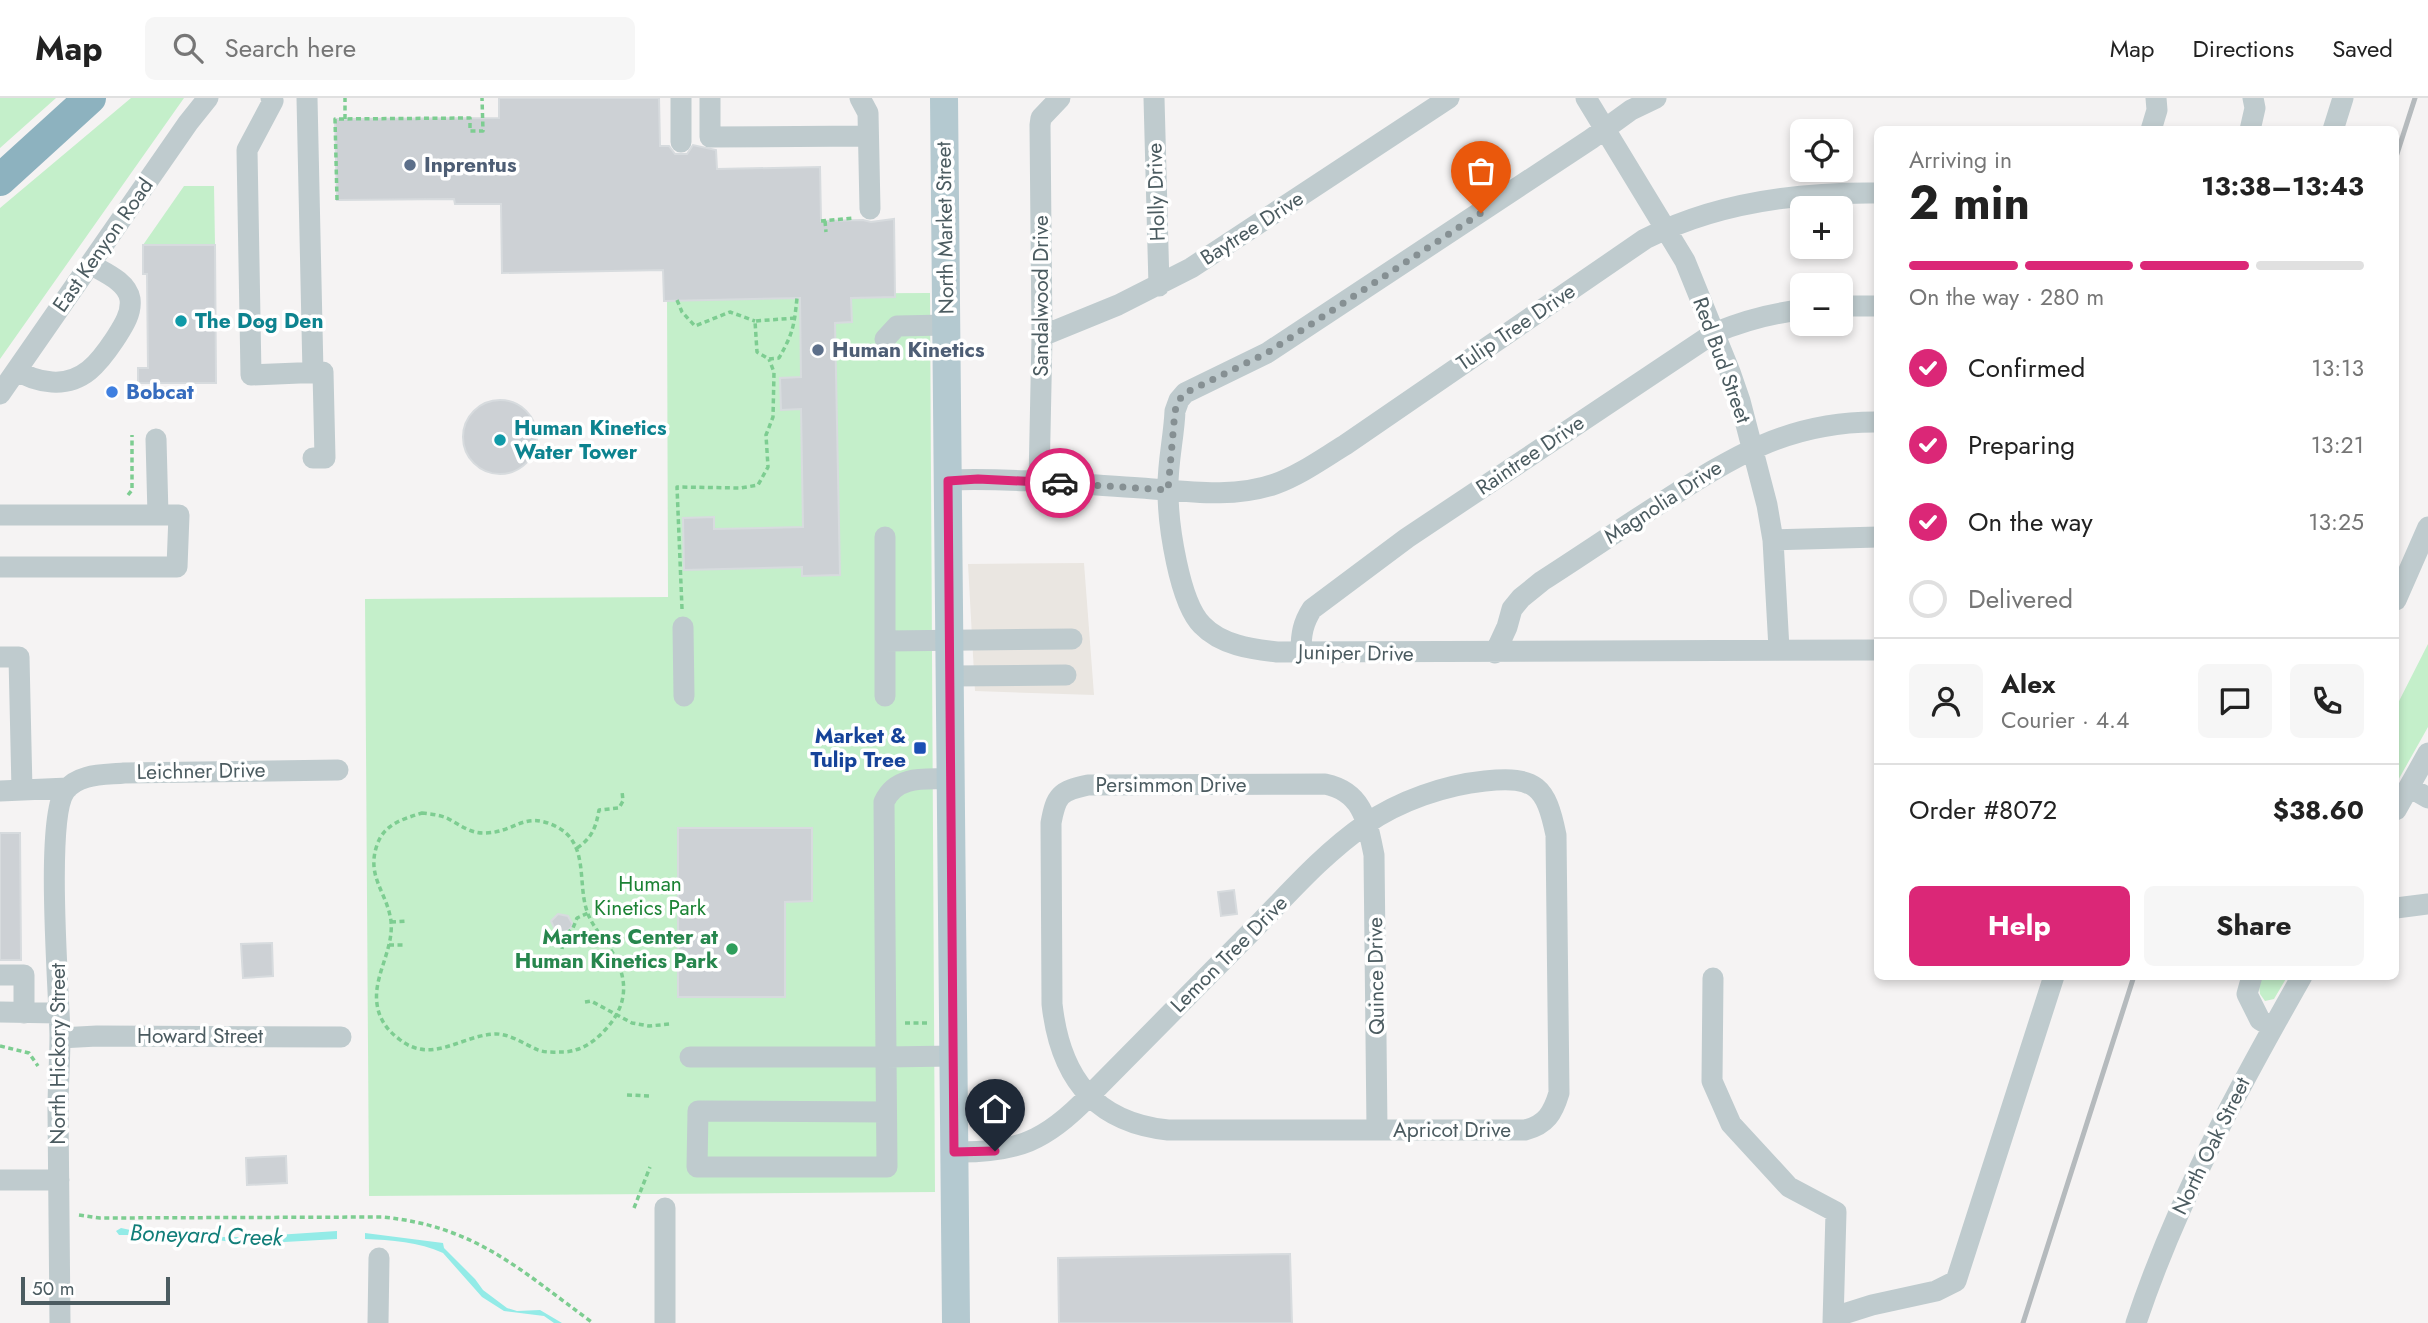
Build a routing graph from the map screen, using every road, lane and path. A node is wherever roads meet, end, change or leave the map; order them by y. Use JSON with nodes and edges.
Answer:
{"nodes":[{"id":1,"x":90,"y":98,"type":"edge"},
{"id":2,"x":208,"y":98,"type":"edge"},
{"id":3,"x":307,"y":98,"type":"edge"},
{"id":4,"x":345,"y":98,"type":"edge"},
{"id":5,"x":482,"y":98,"type":"edge"},
{"id":6,"x":681,"y":98,"type":"edge"},
{"id":7,"x":710,"y":98,"type":"edge"},
{"id":8,"x":860,"y":98,"type":"edge"},
{"id":9,"x":944,"y":98,"type":"edge"},
{"id":10,"x":1154,"y":98,"type":"edge"},
{"id":11,"x":1450,"y":98,"type":"edge"},
{"id":12,"x":1586,"y":98,"type":"edge"},
{"id":13,"x":1656,"y":98,"type":"edge"},
{"id":14,"x":2157,"y":98,"type":"edge"},
{"id":15,"x":2253,"y":98,"type":"edge"},
{"id":16,"x":2343,"y":98,"type":"edge"},
{"id":17,"x":278,"y":99,"type":"edge"},
{"id":18,"x":1053,"y":105,"type":"edge"},
{"id":19,"x":345,"y":119,"type":"junction"},
{"id":20,"x":2152,"y":126,"type":"edge"},
{"id":21,"x":2251,"y":126,"type":"edge"},
{"id":22,"x":2334,"y":126,"type":"edge"},
{"id":23,"x":1604,"y":130,"type":"junction"},
{"id":24,"x":868,"y":136,"type":"junction"},
{"id":25,"x":681,"y":142,"type":"dead end"},
{"id":26,"x":0,"y":180,"type":"edge"},
{"id":27,"x":1874,"y":192,"type":"edge"},
{"id":28,"x":337,"y":200,"type":"dead end"},
{"id":29,"x":870,"y":209,"type":"joint"},
{"id":30,"x":1665,"y":229,"type":"junction"},
{"id":31,"x":826,"y":232,"type":"dead end"},
{"id":32,"x":90,"y":264,"type":"junction"},
{"id":33,"x":1159,"y":286,"type":"junction"},
{"id":34,"x":797,"y":298,"type":"dead end"},
{"id":35,"x":677,"y":300,"type":"dead end"},
{"id":36,"x":1853,"y":306,"type":"edge"},
{"id":37,"x":1874,"y":306,"type":"edge"},
{"id":38,"x":1790,"y":311,"type":"edge"},
{"id":39,"x":795,"y":318,"type":"junction"},
{"id":40,"x":755,"y":321,"type":"junction"},
{"id":41,"x":946,"y":325,"type":"junction"},
{"id":42,"x":1714,"y":333,"type":"junction"},
{"id":43,"x":1042,"y":336,"type":"junction"},
{"id":44,"x":885,"y":339,"type":"dead end"},
{"id":45,"x":769,"y":359,"type":"junction"},
{"id":46,"x":17,"y":370,"type":"junction"},
{"id":47,"x":313,"y":373,"type":"junction"},
{"id":48,"x":0,"y":394,"type":"edge"},
{"id":49,"x":1874,"y":422,"type":"edge"},
{"id":50,"x":132,"y":435,"type":"dead end"},
{"id":51,"x":156,"y":439,"type":"dead end"},
{"id":52,"x":1751,"y":448,"type":"junction"},
{"id":53,"x":313,"y":458,"type":"dead end"},
{"id":54,"x":948,"y":481,"type":"junction"},
{"id":55,"x":1039,"y":482,"type":"junction"},
{"id":56,"x":1168,"y":490,"type":"junction"},
{"id":57,"x":124,"y":496,"type":"dead end"},
{"id":58,"x":0,"y":515,"type":"edge"},
{"id":59,"x":158,"y":515,"type":"junction"},
{"id":60,"x":2428,"y":527,"type":"edge"},
{"id":61,"x":885,"y":537,"type":"dead end"},
{"id":62,"x":1874,"y":537,"type":"edge"},
{"id":63,"x":1773,"y":540,"type":"junction"},
{"id":64,"x":0,"y":567,"type":"edge"},
{"id":65,"x":2399,"y":593,"type":"edge"},
{"id":66,"x":683,"y":628,"type":"joint"},
{"id":67,"x":1072,"y":639,"type":"dead end"},
{"id":68,"x":950,"y":640,"type":"junction"},
{"id":69,"x":885,"y":641,"type":"junction"},
{"id":70,"x":1779,"y":649,"type":"junction"},
{"id":71,"x":1874,"y":650,"type":"edge"},
{"id":72,"x":1301,"y":651,"type":"junction"},
{"id":73,"x":1495,"y":653,"type":"junction"},
{"id":74,"x":0,"y":656,"type":"edge"},
{"id":75,"x":1066,"y":676,"type":"dead end"},
{"id":76,"x":950,"y":677,"type":"junction"},
{"id":77,"x":684,"y":696,"type":"dead end"},
{"id":78,"x":885,"y":696,"type":"dead end"},
{"id":79,"x":2428,"y":753,"type":"edge"},
{"id":80,"x":338,"y":770,"type":"dead end"},
{"id":81,"x":950,"y":779,"type":"junction"},
{"id":82,"x":1521,"y":780,"type":"joint"},
{"id":83,"x":2409,"y":787,"type":"junction"},
{"id":84,"x":68,"y":788,"type":"junction"},
{"id":85,"x":22,"y":790,"type":"junction"},
{"id":86,"x":0,"y":791,"type":"edge"},
{"id":87,"x":622,"y":791,"type":"dead end"},
{"id":88,"x":2428,"y":798,"type":"edge"},
{"id":89,"x":2399,"y":805,"type":"edge"},
{"id":90,"x":1366,"y":824,"type":"junction"},
{"id":91,"x":577,"y":848,"type":"junction"},
{"id":92,"x":2428,"y":904,"type":"edge"},
{"id":93,"x":2399,"y":908,"type":"edge"},
{"id":94,"x":588,"y":913,"type":"junction"},
{"id":95,"x":391,"y":922,"type":"junction"},
{"id":96,"x":407,"y":922,"type":"dead end"},
{"id":97,"x":389,"y":945,"type":"junction"},
{"id":98,"x":406,"y":945,"type":"dead end"},
{"id":99,"x":562,"y":949,"type":"dead end"},
{"id":100,"x":0,"y":975,"type":"edge"},
{"id":101,"x":1713,"y":978,"type":"dead end"},
{"id":102,"x":2053,"y":980,"type":"edge"},
{"id":103,"x":2251,"y":980,"type":"edge"},
{"id":104,"x":2300,"y":980,"type":"edge"},
{"id":105,"x":585,"y":1002,"type":"dead end"},
{"id":106,"x":0,"y":1012,"type":"edge"},
{"id":107,"x":24,"y":1013,"type":"junction"},
{"id":108,"x":59,"y":1013,"type":"junction"},
{"id":109,"x":617,"y":1016,"type":"junction"},
{"id":110,"x":670,"y":1024,"type":"dead end"},
{"id":111,"x":2272,"y":1027,"type":"junction"},
{"id":112,"x":341,"y":1037,"type":"dead end"},
{"id":113,"x":60,"y":1038,"type":"junction"},
{"id":114,"x":0,"y":1046,"type":"edge"},
{"id":115,"x":953,"y":1056,"type":"junction"},
{"id":116,"x":690,"y":1057,"type":"dead end"},
{"id":117,"x":886,"y":1057,"type":"junction"},
{"id":118,"x":40,"y":1068,"type":"dead end"},
{"id":119,"x":627,"y":1095,"type":"dead end"},
{"id":120,"x":650,"y":1096,"type":"dead end"},
{"id":121,"x":1089,"y":1096,"type":"junction"},
{"id":122,"x":886,"y":1112,"type":"junction"},
{"id":123,"x":1377,"y":1129,"type":"junction"},
{"id":124,"x":954,"y":1152,"type":"junction"},
{"id":125,"x":650,"y":1167,"type":"dead end"},
{"id":126,"x":0,"y":1180,"type":"edge"},
{"id":127,"x":59,"y":1180,"type":"junction"},
{"id":128,"x":634,"y":1208,"type":"dead end"},
{"id":129,"x":665,"y":1208,"type":"dead end"},
{"id":130,"x":74,"y":1213,"type":"dead end"},
{"id":131,"x":379,"y":1258,"type":"dead end"},
{"id":132,"x":1833,"y":1320,"type":"edge"},
{"id":133,"x":60,"y":1323,"type":"edge"},
{"id":134,"x":379,"y":1323,"type":"edge"},
{"id":135,"x":593,"y":1323,"type":"edge"},
{"id":136,"x":665,"y":1323,"type":"edge"},
{"id":137,"x":956,"y":1323,"type":"edge"},
{"id":138,"x":2136,"y":1323,"type":"edge"}],
"edges":[{"from":1,"to":26,"type":"highway"},
{"from":2,"to":32,"type":"street","name":"East Kenyon Road"},
{"from":3,"to":47,"type":"street"},
{"from":4,"to":19,"type":"path"},
{"from":5,"to":19,"type":"path"},
{"from":6,"to":25,"type":"street"},
{"from":7,"to":24,"type":"street"},
{"from":8,"to":24,"type":"street"},
{"from":9,"to":41,"type":"main road","name":"North Market Street"},
{"from":10,"to":33,"type":"street","name":"Holly Drive"},
{"from":11,"to":33,"type":"street","name":"Baytree Drive"},
{"from":12,"to":23,"type":"street","name":"Red Bud Street"},
{"from":13,"to":23,"type":"street","name":"Juniper Drive"},
{"from":14,"to":20,"type":"street"},
{"from":15,"to":21,"type":"street"},
{"from":16,"to":22,"type":"street"},
{"from":17,"to":47,"type":"street"},
{"from":18,"to":43,"type":"street","name":"Sandalwood Drive"},
{"from":19,"to":28,"type":"path"},
{"from":23,"to":30,"type":"street","name":"Red Bud Street"},
{"from":23,"to":56,"type":"street","name":"Juniper Drive"},
{"from":24,"to":29,"type":"street"},
{"from":27,"to":30,"type":"street","name":"Tulip Tree Drive"},
{"from":29,"to":31,"type":"path"},
{"from":30,"to":42,"type":"street","name":"Red Bud Street"},
{"from":30,"to":56,"type":"street","name":"Tulip Tree Drive"},
{"from":32,"to":46,"type":"street","name":"East Kenyon Road"},
{"from":32,"to":46,"type":"street"},
{"from":33,"to":43,"type":"street","name":"Baytree Drive"},
{"from":34,"to":39,"type":"path"},
{"from":35,"to":40,"type":"path"},
{"from":36,"to":37,"type":"street"},
{"from":38,"to":42,"type":"street","name":"Raintree Drive"},
{"from":39,"to":40,"type":"path"},
{"from":39,"to":45,"type":"path"},
{"from":40,"to":45,"type":"path"},
{"from":41,"to":44,"type":"street"},
{"from":41,"to":54,"type":"main road","name":"North Market Street"},
{"from":42,"to":52,"type":"street","name":"Red Bud Street"},
{"from":42,"to":72,"type":"street","name":"Raintree Drive"},
{"from":43,"to":55,"type":"street","name":"Sandalwood Drive"},
{"from":45,"to":66,"type":"path"},
{"from":46,"to":48,"type":"street","name":"East Kenyon Road"},
{"from":47,"to":53,"type":"street"},
{"from":49,"to":52,"type":"street","name":"Magnolia Drive"},
{"from":50,"to":57,"type":"path"},
{"from":51,"to":59,"type":"street"},
{"from":52,"to":63,"type":"street","name":"Red Bud Street"},
{"from":52,"to":73,"type":"street","name":"Magnolia Drive"},
{"from":54,"to":55,"type":"street"},
{"from":54,"to":68,"type":"main road","name":"North Market Street"},
{"from":55,"to":56,"type":"street"},
{"from":56,"to":72,"type":"street","name":"Juniper Drive"},
{"from":58,"to":59,"type":"street"},
{"from":59,"to":64,"type":"street"},
{"from":60,"to":65,"type":"street"},
{"from":61,"to":69,"type":"street"},
{"from":62,"to":63,"type":"street"},
{"from":63,"to":70,"type":"street","name":"Red Bud Street"},
{"from":66,"to":77,"type":"street"},
{"from":67,"to":68,"type":"street"},
{"from":68,"to":69,"type":"street"},
{"from":68,"to":76,"type":"main road","name":"North Market Street"},
{"from":69,"to":78,"type":"street"},
{"from":70,"to":71,"type":"street","name":"Juniper Drive"},
{"from":70,"to":73,"type":"street","name":"Juniper Drive"},
{"from":72,"to":73,"type":"street","name":"Juniper Drive"},
{"from":74,"to":85,"type":"street"},
{"from":75,"to":76,"type":"street"},
{"from":76,"to":81,"type":"main road","name":"North Market Street"},
{"from":79,"to":83,"type":"street"},
{"from":80,"to":84,"type":"street","name":"Leichner Drive"},
{"from":81,"to":115,"type":"main road","name":"North Market Street"},
{"from":81,"to":117,"type":"street"},
{"from":82,"to":90,"type":"street","name":"Lemon Tree Drive"},
{"from":82,"to":123,"type":"street","name":"Apricot Drive"},
{"from":83,"to":88,"type":"street"},
{"from":83,"to":89,"type":"street"},
{"from":84,"to":85,"type":"street","name":"Leichner Drive"},
{"from":84,"to":108,"type":"street","name":"North Hickory Street"},
{"from":85,"to":86,"type":"street","name":"Leichner Drive"},
{"from":87,"to":91,"type":"path"},
{"from":90,"to":121,"type":"street","name":"Lemon Tree Drive"},
{"from":90,"to":121,"type":"street","name":"Persimmon Drive"},
{"from":90,"to":123,"type":"street","name":"Quince Drive"},
{"from":91,"to":94,"type":"path"},
{"from":91,"to":95,"type":"path"},
{"from":92,"to":93,"type":"street"},
{"from":94,"to":99,"type":"path"},
{"from":94,"to":109,"type":"path"},
{"from":95,"to":96,"type":"path"},
{"from":95,"to":97,"type":"path"},
{"from":97,"to":98,"type":"path"},
{"from":97,"to":109,"type":"path"},
{"from":100,"to":107,"type":"street"},
{"from":101,"to":132,"type":"street"},
{"from":102,"to":132,"type":"street"},
{"from":103,"to":111,"type":"street"},
{"from":104,"to":111,"type":"street","name":"North Oak Street"},
{"from":105,"to":109,"type":"path"},
{"from":106,"to":107,"type":"street"},
{"from":107,"to":108,"type":"street"},
{"from":108,"to":113,"type":"street","name":"North Hickory Street"},
{"from":109,"to":110,"type":"path"},
{"from":111,"to":138,"type":"street","name":"North Oak Street"},
{"from":112,"to":113,"type":"street","name":"Howard Street"},
{"from":113,"to":127,"type":"street","name":"North Hickory Street"},
{"from":114,"to":118,"type":"path"},
{"from":115,"to":117,"type":"street"},
{"from":115,"to":124,"type":"main road","name":"North Market Street"},
{"from":116,"to":117,"type":"street"},
{"from":117,"to":122,"type":"street"},
{"from":119,"to":120,"type":"path"},
{"from":121,"to":123,"type":"street","name":"Apricot Drive"},
{"from":121,"to":124,"type":"street","name":"Lemon Tree Drive"},
{"from":122,"to":122,"type":"street"},
{"from":124,"to":137,"type":"main road","name":"North Market Street"},
{"from":125,"to":128,"type":"path"},
{"from":126,"to":127,"type":"street"},
{"from":127,"to":133,"type":"street","name":"North Hickory Street"},
{"from":129,"to":136,"type":"street"},
{"from":130,"to":135,"type":"path"},
{"from":131,"to":134,"type":"street"}]}
